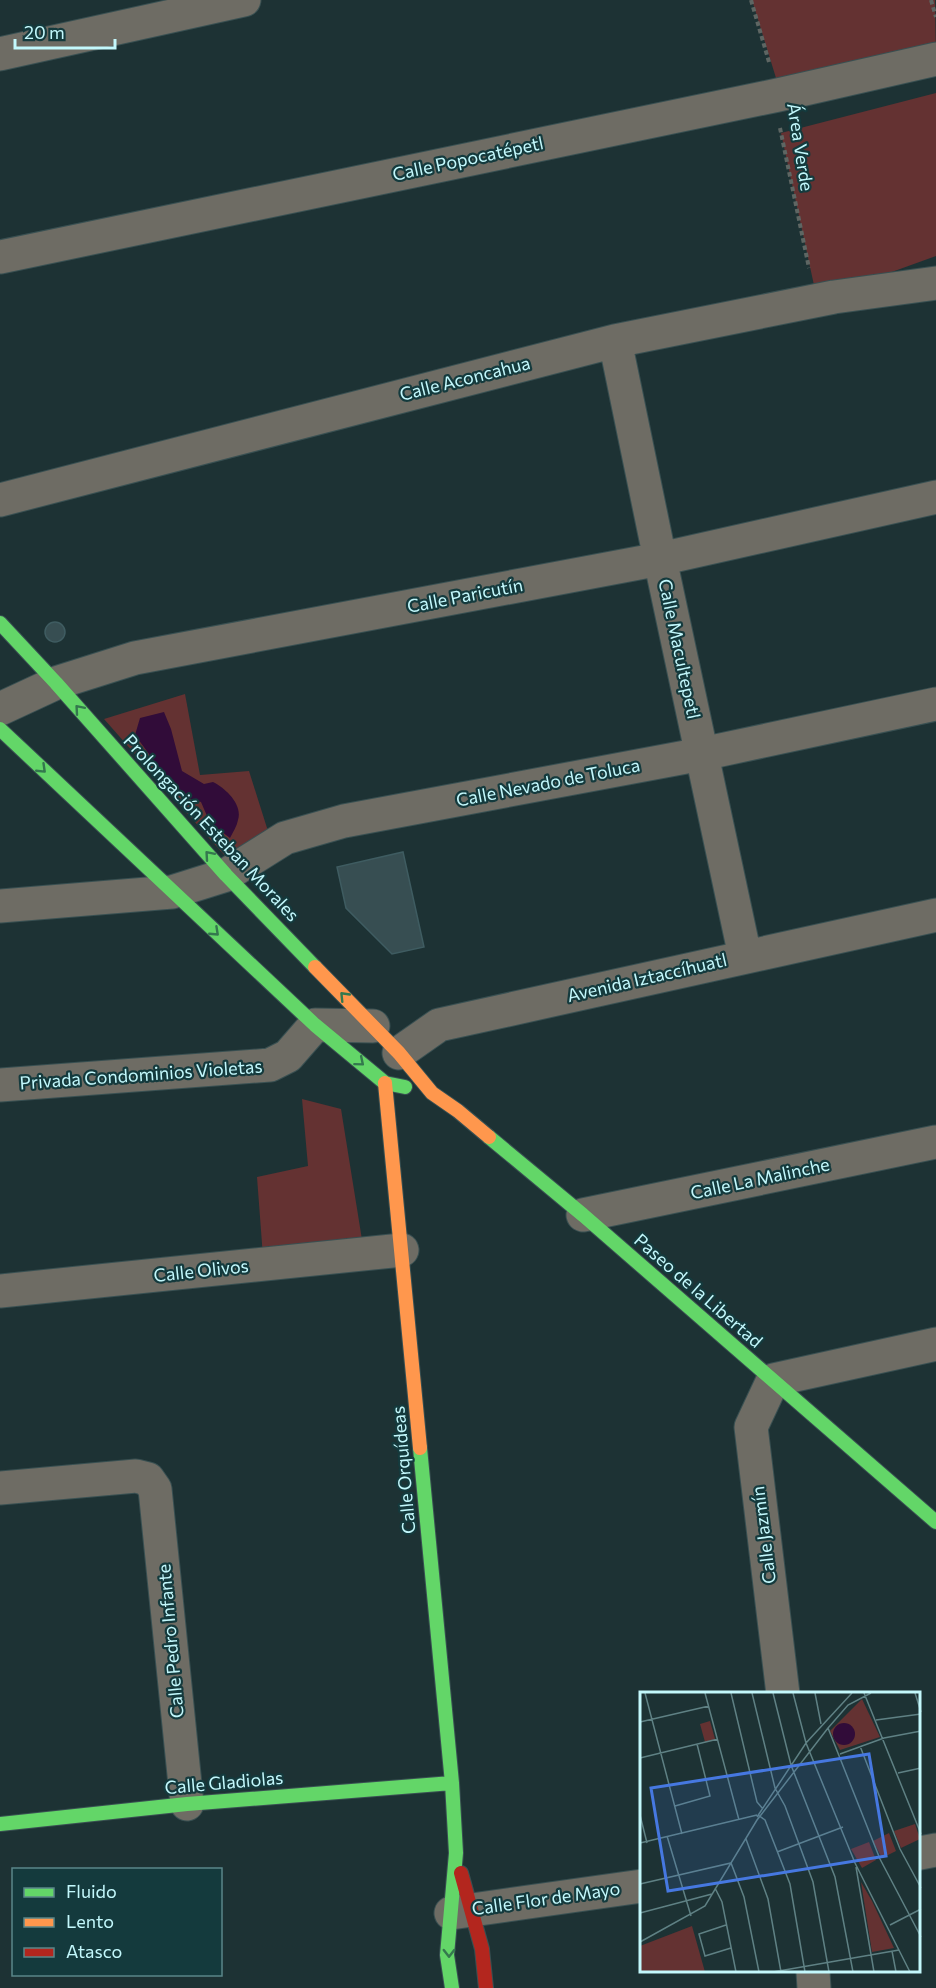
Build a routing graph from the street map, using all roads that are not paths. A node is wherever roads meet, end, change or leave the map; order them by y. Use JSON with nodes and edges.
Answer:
{"nodes":[{"id":1,"x":244,"y":0,"type":"edge"},
{"id":2,"x":0,"y":54,"type":"edge"},
{"id":3,"x":936,"y":59,"type":"edge"},
{"id":4,"x":0,"y":257,"type":"edge"},
{"id":5,"x":936,"y":284,"type":"edge"},
{"id":6,"x":615,"y":341,"type":"junction"},
{"id":7,"x":936,"y":496,"type":"edge"},
{"id":8,"x":0,"y":500,"type":"edge"},
{"id":9,"x":660,"y":559,"type":"junction"},
{"id":10,"x":0,"y":623,"type":"edge"},
{"id":11,"x":56,"y":683,"type":"junction"},
{"id":12,"x":936,"y":704,"type":"edge"},
{"id":13,"x":0,"y":709,"type":"edge"},
{"id":14,"x":0,"y":729,"type":"edge"},
{"id":15,"x":702,"y":754,"type":"junction"},
{"id":16,"x":226,"y":875,"type":"junction"},
{"id":17,"x":172,"y":892,"type":"junction"},
{"id":18,"x":0,"y":906,"type":"edge"},
{"id":19,"x":936,"y":915,"type":"edge"},
{"id":20,"x":745,"y":957,"type":"junction"},
{"id":21,"x":315,"y":1025,"type":"junction"},
{"id":22,"x":373,"y":1026,"type":"junction"},
{"id":23,"x":392,"y":1068,"type":"junction"},
{"id":24,"x":0,"y":1086,"type":"edge"},
{"id":25,"x":432,"y":1093,"type":"junction"},
{"id":26,"x":936,"y":1142,"type":"edge"},
{"id":27,"x":583,"y":1215,"type":"junction"},
{"id":28,"x":402,"y":1251,"type":"junction"},
{"id":29,"x":0,"y":1291,"type":"edge"},
{"id":30,"x":936,"y":1344,"type":"edge"},
{"id":31,"x":773,"y":1380,"type":"junction"},
{"id":32,"x":0,"y":1488,"type":"edge"},
{"id":33,"x":936,"y":1522,"type":"edge"},
{"id":34,"x":783,"y":1692,"type":"edge"},
{"id":35,"x":452,"y":1783,"type":"junction"},
{"id":36,"x":187,"y":1804,"type":"junction"},
{"id":37,"x":0,"y":1824,"type":"edge"},
{"id":38,"x":936,"y":1850,"type":"edge"},
{"id":39,"x":921,"y":1852,"type":"edge"},
{"id":40,"x":456,"y":1853,"type":"junction"},
{"id":41,"x":640,"y":1886,"type":"edge"},
{"id":42,"x":461,"y":1911,"type":"junction"},
{"id":43,"x":813,"y":1973,"type":"edge"},
{"id":44,"x":452,"y":1988,"type":"edge"},
{"id":45,"x":486,"y":1988,"type":"edge"},
{"id":46,"x":814,"y":1988,"type":"edge"}],
"edges":[{"from":1,"to":2,"type":"street"},
{"from":3,"to":4,"type":"street","name":"Calle Popocatépetl"},
{"from":5,"to":6,"type":"street","name":"Calle Aconcahua"},
{"from":6,"to":8,"type":"street","name":"Calle Aconcahua"},
{"from":6,"to":9,"type":"street","name":"Calle Macultepetl"},
{"from":7,"to":9,"type":"street","name":"Calle Paricutín"},
{"from":9,"to":11,"type":"street","name":"Calle Paricutín"},
{"from":9,"to":15,"type":"street","name":"Calle Macultepetl"},
{"from":10,"to":11,"type":"street","name":"Prolongación Esteban Morales"},
{"from":11,"to":13,"type":"street","name":"Calle Paricutín"},
{"from":16,"to":11,"type":"street","name":"Prolongación Esteban Morales","one_way":true},
{"from":12,"to":15,"type":"street","name":"Calle Nevado de Toluca"},
{"from":14,"to":17,"type":"street","one_way":true},
{"from":15,"to":16,"type":"street","name":"Calle Nevado de Toluca"},
{"from":15,"to":20,"type":"street","name":"Calle Macultepetl"},
{"from":16,"to":17,"type":"street","name":"Calle Nevado de Toluca"},
{"from":22,"to":16,"type":"street","name":"Prolongación Esteban Morales","one_way":true},
{"from":17,"to":18,"type":"street","name":"Calle Nevado de Toluca"},
{"from":17,"to":21,"type":"street","one_way":true},
{"from":19,"to":20,"type":"street","name":"Avenida Iztaccíhuatl"},
{"from":20,"to":23,"type":"street","name":"Avenida Iztaccíhuatl"},
{"from":21,"to":22,"type":"street"},
{"from":21,"to":23,"type":"street","one_way":true},
{"from":21,"to":24,"type":"street","name":"Privada Condominios Violetas"},
{"from":22,"to":23,"type":"street","name":"Prolongación Esteban Morales"},
{"from":23,"to":25,"type":"street","name":"Paseo de la Libertad"},
{"from":23,"to":25,"type":"street","name":"Paseo de la Libertad"},
{"from":23,"to":28,"type":"street","name":"Calle Orquídeas"},
{"from":25,"to":27,"type":"street","name":"Paseo de la Libertad"},
{"from":26,"to":27,"type":"street","name":"Calle La Malinche"},
{"from":27,"to":31,"type":"street","name":"Paseo de la Libertad"},
{"from":28,"to":29,"type":"street","name":"Calle Olivos"},
{"from":28,"to":35,"type":"street","name":"Calle Orquídeas"},
{"from":30,"to":31,"type":"street"},
{"from":31,"to":33,"type":"street","name":"Paseo de la Libertad"},
{"from":31,"to":34,"type":"street","name":"Calle Jazmín"},
{"from":32,"to":36,"type":"street","name":"Calle Pedro Infante"},
{"from":35,"to":36,"type":"street","name":"Calle Gladiolas"},
{"from":35,"to":40,"type":"street","name":"Calle Orquídeas"},
{"from":36,"to":37,"type":"street","name":"Calle Gladiolas"},
{"from":38,"to":39,"type":"street"},
{"from":40,"to":42,"type":"street","name":"Calle Orquídeas"},
{"from":40,"to":42,"type":"street","name":"Calle Orquídeas"},
{"from":41,"to":42,"type":"street","name":"Calle Flor de Mayo"},
{"from":42,"to":44,"type":"street","name":"Calle Orquídeas","one_way":true},
{"from":42,"to":45,"type":"street","name":"Calle Orquídeas"},
{"from":43,"to":46,"type":"street"}]}
